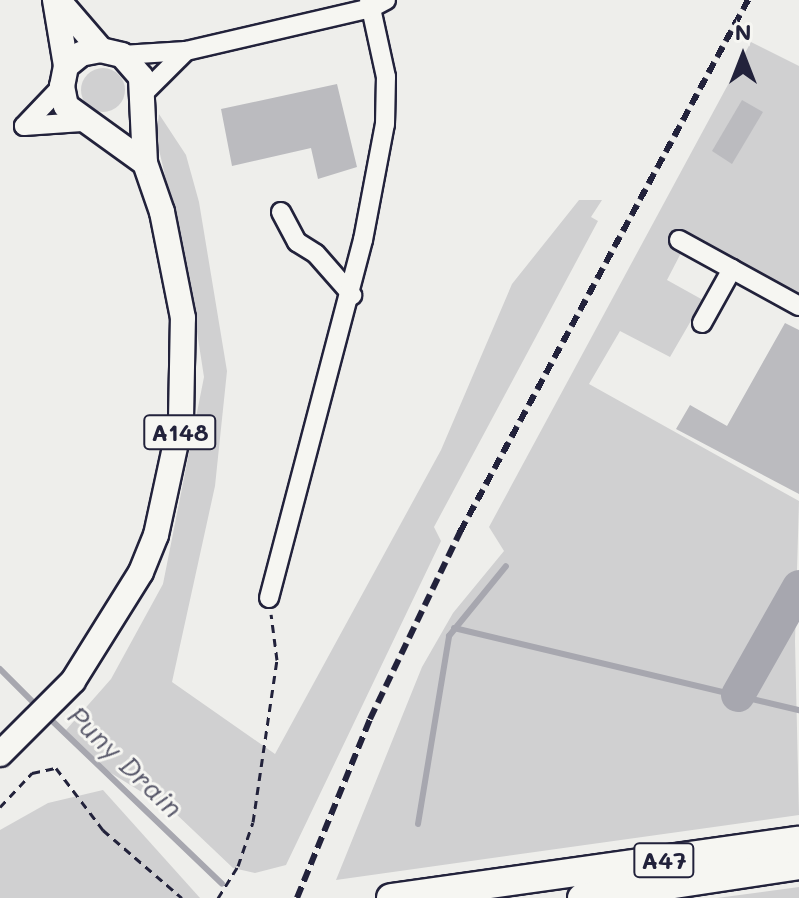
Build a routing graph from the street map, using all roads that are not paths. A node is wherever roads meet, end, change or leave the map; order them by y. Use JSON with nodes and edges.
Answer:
{"nodes":[{"id":1,"x":56,"y":0,"type":"edge"},
{"id":2,"x":375,"y":3,"type":"edge"},
{"id":3,"x":186,"y":51,"type":"junction"},
{"id":4,"x":112,"y":52,"type":"junction"},
{"id":5,"x":64,"y":76,"type":"junction"},
{"id":6,"x":142,"y":102,"type":"junction"},
{"id":7,"x":93,"y":125,"type":"junction"},
{"id":8,"x":145,"y":163,"type":"junction"},
{"id":9,"x":281,"y":212,"type":"dead end"},
{"id":10,"x":679,"y":240,"type":"dead end"},
{"id":11,"x":732,"y":269,"type":"junction"},
{"id":12,"x":352,"y":295,"type":"junction"},
{"id":13,"x":799,"y":306,"type":"edge"},
{"id":14,"x":702,"y":323,"type":"dead end"},
{"id":15,"x":269,"y":598,"type":"road end"},
{"id":16,"x":2,"y":753,"type":"edge"},
{"id":17,"x":799,"y":841,"type":"edge"},
{"id":18,"x":799,"y":865,"type":"edge"},
{"id":19,"x":391,"y":898,"type":"edge"},
{"id":20,"x":582,"y":898,"type":"edge"}],
"edges":[{"from":1,"to":4,"type":"main road","number":"A148"},
{"from":1,"to":5,"type":"main road","number":"A148"},
{"from":2,"to":3,"type":"street"},
{"from":2,"to":12,"type":"street"},
{"from":3,"to":4,"type":"street"},
{"from":3,"to":6,"type":"street"},
{"from":4,"to":5,"type":"main road"},
{"from":4,"to":6,"type":"main road","number":"A148"},
{"from":5,"to":7,"type":"main road","number":"A148"},
{"from":5,"to":7,"type":"street"},
{"from":6,"to":7,"type":"main road"},
{"from":6,"to":8,"type":"main road","number":"A148"},
{"from":7,"to":8,"type":"main road","number":"A148"},
{"from":8,"to":16,"type":"main road","number":"A148"},
{"from":9,"to":12,"type":"street"},
{"from":10,"to":11,"type":"street"},
{"from":11,"to":13,"type":"street"},
{"from":11,"to":14,"type":"street"},
{"from":12,"to":15,"type":"street"},
{"from":17,"to":19,"type":"highway","number":"A47"},
{"from":18,"to":20,"type":"highway","number":"A47"}]}
